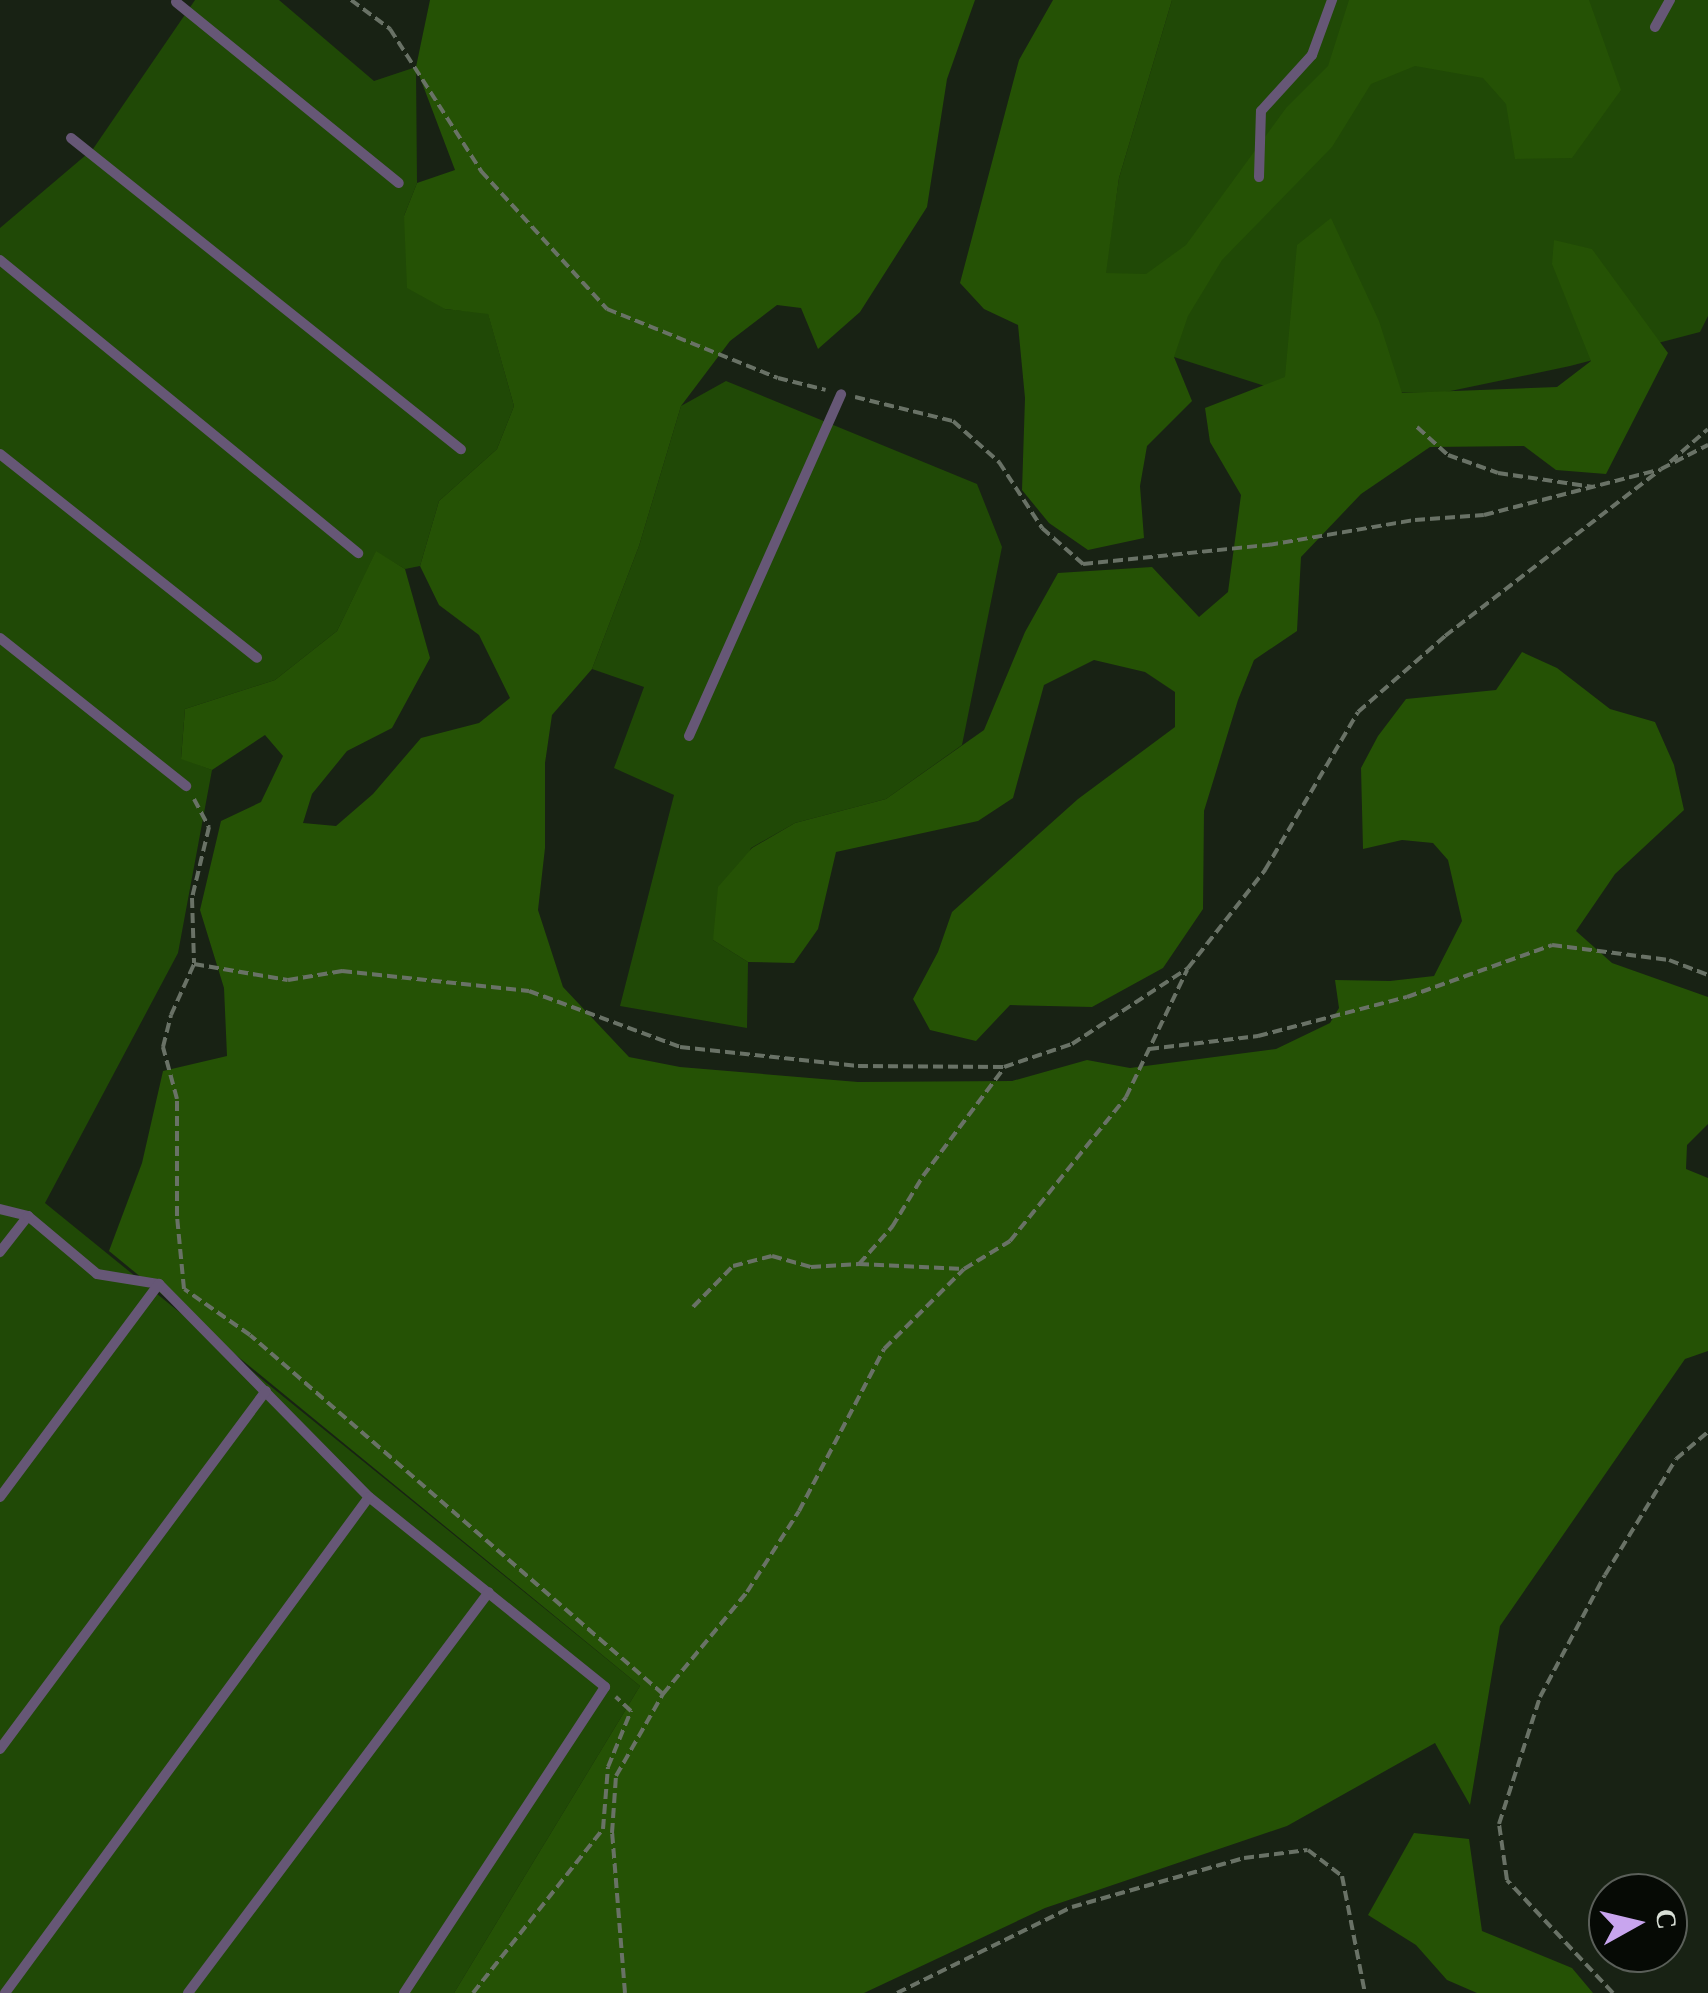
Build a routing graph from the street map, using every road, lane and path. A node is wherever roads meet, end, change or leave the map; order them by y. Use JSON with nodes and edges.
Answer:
{"nodes":[{"id":1,"x":351,"y":0,"type":"edge"},
{"id":2,"x":1332,"y":0,"type":"edge"},
{"id":3,"x":1670,"y":0,"type":"edge"},
{"id":4,"x":176,"y":2,"type":"edge"},
{"id":5,"x":1655,"y":27,"type":"dead end"},
{"id":6,"x":70,"y":138,"type":"dead end"},
{"id":7,"x":1259,"y":177,"type":"dead end"},
{"id":8,"x":399,"y":183,"type":"dead end"},
{"id":9,"x":0,"y":260,"type":"edge"},
{"id":10,"x":842,"y":394,"type":"junction"},
{"id":11,"x":1417,"y":427,"type":"dead end"},
{"id":12,"x":1708,"y":429,"type":"edge"},
{"id":13,"x":1708,"y":445,"type":"edge"},
{"id":14,"x":461,"y":449,"type":"dead end"},
{"id":15,"x":0,"y":454,"type":"edge"},
{"id":16,"x":1661,"y":469,"type":"junction"},
{"id":17,"x":1598,"y":488,"type":"junction"},
{"id":18,"x":358,"y":552,"type":"dead end"},
{"id":19,"x":0,"y":638,"type":"edge"},
{"id":20,"x":257,"y":658,"type":"dead end"},
{"id":21,"x":689,"y":736,"type":"dead end"},
{"id":22,"x":186,"y":786,"type":"joint"},
{"id":23,"x":194,"y":964,"type":"junction"},
{"id":24,"x":1188,"y":968,"type":"junction"},
{"id":25,"x":1708,"y":975,"type":"edge"},
{"id":26,"x":1149,"y":1049,"type":"junction"},
{"id":27,"x":1004,"y":1067,"type":"junction"},
{"id":28,"x":0,"y":1209,"type":"edge"},
{"id":29,"x":28,"y":1216,"type":"junction"},
{"id":30,"x":0,"y":1252,"type":"edge"},
{"id":31,"x":859,"y":1264,"type":"junction"},
{"id":32,"x":964,"y":1269,"type":"junction"},
{"id":33,"x":160,"y":1284,"type":"junction"},
{"id":34,"x":693,"y":1307,"type":"dead end"},
{"id":35,"x":266,"y":1392,"type":"junction"},
{"id":36,"x":1708,"y":1432,"type":"edge"},
{"id":37,"x":369,"y":1496,"type":"junction"},
{"id":38,"x":0,"y":1497,"type":"edge"},
{"id":39,"x":489,"y":1592,"type":"junction"},
{"id":40,"x":605,"y":1687,"type":"junction"},
{"id":41,"x":663,"y":1694,"type":"junction"},
{"id":42,"x":0,"y":1749,"type":"edge"},
{"id":43,"x":5,"y":1993,"type":"edge"},
{"id":44,"x":188,"y":1993,"type":"edge"},
{"id":45,"x":404,"y":1993,"type":"edge"},
{"id":46,"x":474,"y":1993,"type":"edge"},
{"id":47,"x":625,"y":1993,"type":"edge"},
{"id":48,"x":896,"y":1993,"type":"edge"},
{"id":49,"x":1365,"y":1993,"type":"edge"},
{"id":50,"x":1613,"y":1993,"type":"edge"}],
"edges":[{"from":1,"to":10,"type":"path"},
{"from":2,"to":7,"type":"lane"},
{"from":3,"to":5,"type":"lane"},
{"from":4,"to":8,"type":"lane"},
{"from":6,"to":14,"type":"lane"},
{"from":9,"to":18,"type":"lane"},
{"from":10,"to":17,"type":"path"},
{"from":10,"to":21,"type":"lane"},
{"from":11,"to":17,"type":"path"},
{"from":12,"to":16,"type":"path"},
{"from":13,"to":16,"type":"path"},
{"from":15,"to":20,"type":"lane"},
{"from":16,"to":17,"type":"path"},
{"from":16,"to":24,"type":"path"},
{"from":19,"to":22,"type":"lane"},
{"from":22,"to":23,"type":"path"},
{"from":23,"to":27,"type":"path"},
{"from":23,"to":41,"type":"path"},
{"from":24,"to":26,"type":"path"},
{"from":24,"to":27,"type":"path"},
{"from":25,"to":26,"type":"path"},
{"from":26,"to":32,"type":"path"},
{"from":27,"to":31,"type":"path"},
{"from":28,"to":29,"type":"lane"},
{"from":29,"to":30,"type":"lane"},
{"from":29,"to":33,"type":"lane"},
{"from":31,"to":32,"type":"path"},
{"from":31,"to":34,"type":"path"},
{"from":32,"to":41,"type":"path"},
{"from":33,"to":35,"type":"lane"},
{"from":33,"to":38,"type":"lane"},
{"from":35,"to":37,"type":"lane"},
{"from":35,"to":42,"type":"lane"},
{"from":36,"to":50,"type":"path"},
{"from":37,"to":39,"type":"lane"},
{"from":37,"to":43,"type":"lane"},
{"from":39,"to":40,"type":"lane"},
{"from":39,"to":44,"type":"lane"},
{"from":40,"to":45,"type":"lane"},
{"from":40,"to":46,"type":"path"},
{"from":41,"to":47,"type":"path"},
{"from":48,"to":49,"type":"path"}]}
